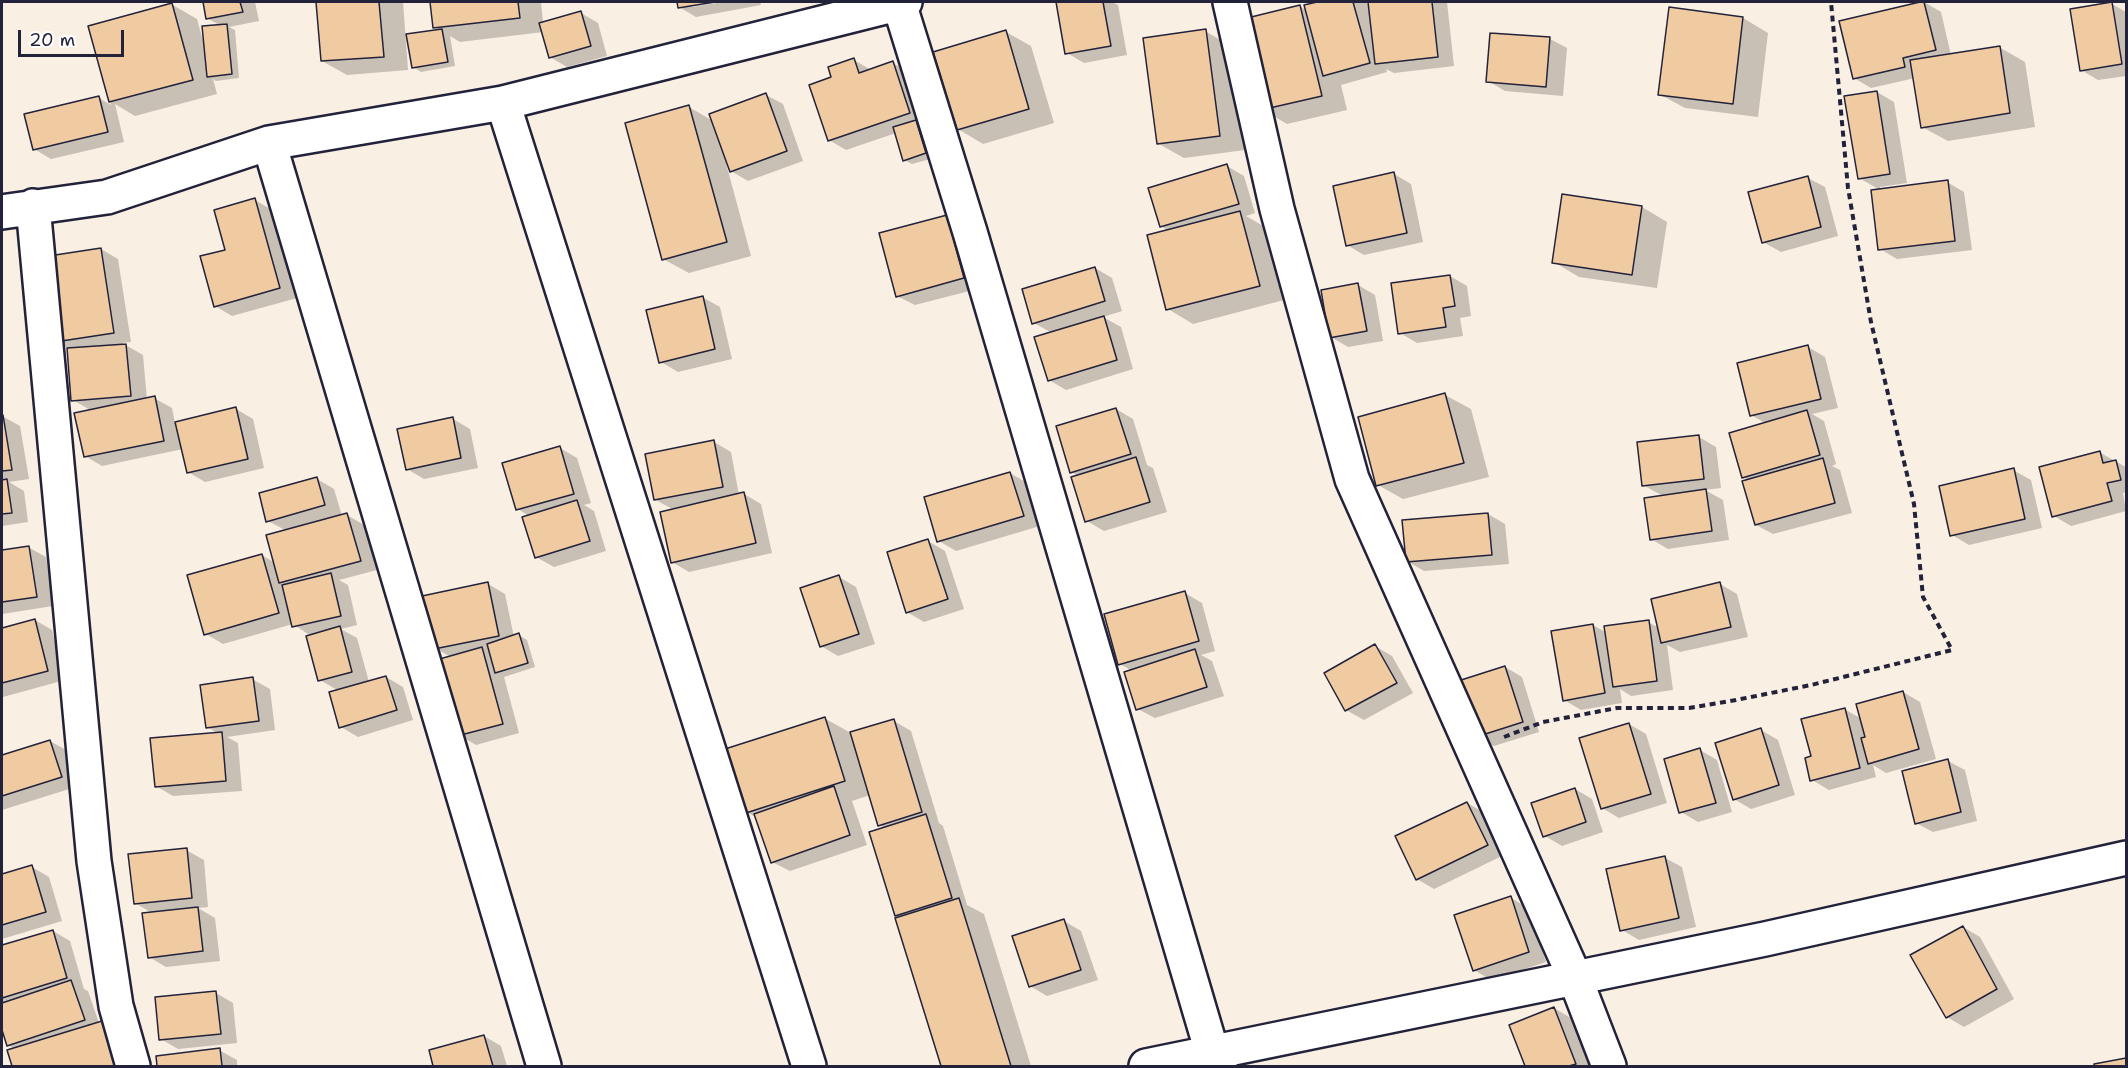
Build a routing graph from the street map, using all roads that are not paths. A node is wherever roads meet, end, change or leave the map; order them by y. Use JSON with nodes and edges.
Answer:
{"nodes":[{"id":1,"x":902,"y":2,"type":"edge"},
{"id":2,"x":1230,"y":2,"type":"edge"},
{"id":3,"x":503,"y":103,"type":"junction"},
{"id":4,"x":269,"y":144,"type":"junction"},
{"id":5,"x":17,"y":209,"type":"edge"},
{"id":6,"x":2127,"y":858,"type":"edge"},
{"id":7,"x":1575,"y":978,"type":"junction"},
{"id":8,"x":1216,"y":1059,"type":"edge"},
{"id":9,"x":133,"y":1066,"type":"edge"},
{"id":10,"x":544,"y":1066,"type":"edge"},
{"id":11,"x":809,"y":1066,"type":"edge"},
{"id":12,"x":1146,"y":1066,"type":"edge"},
{"id":13,"x":1609,"y":1066,"type":"edge"}],
"edges":[{"from":1,"to":3,"type":"street"},
{"from":1,"to":8,"type":"street"},
{"from":2,"to":7,"type":"street"},
{"from":3,"to":4,"type":"street"},
{"from":3,"to":11,"type":"street"},
{"from":4,"to":5,"type":"street"},
{"from":4,"to":10,"type":"street"},
{"from":5,"to":9,"type":"street"},
{"from":6,"to":7,"type":"street"},
{"from":7,"to":8,"type":"street"},
{"from":7,"to":13,"type":"street"},
{"from":8,"to":12,"type":"street"}]}
